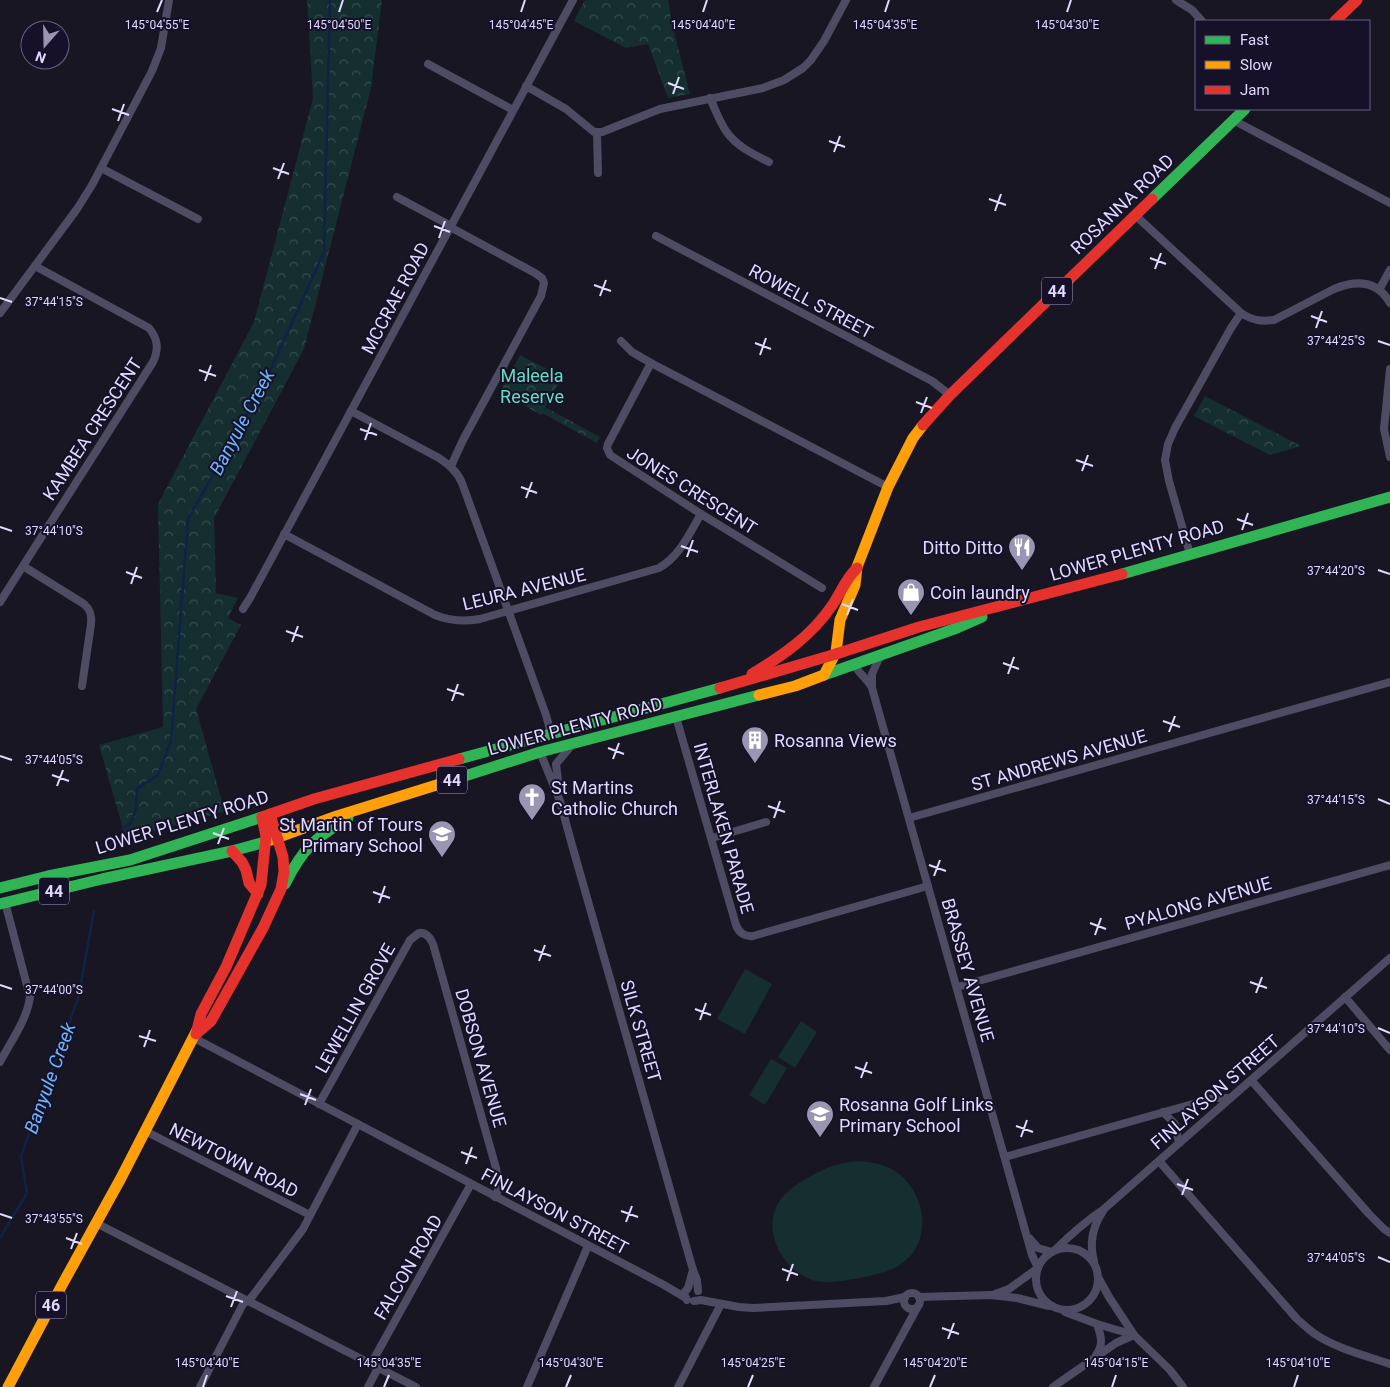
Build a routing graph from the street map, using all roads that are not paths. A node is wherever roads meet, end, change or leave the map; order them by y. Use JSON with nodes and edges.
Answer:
{"nodes":[{"id":1,"x":169,"y":0,"type":"edge"},
{"id":2,"x":572,"y":0,"type":"edge"},
{"id":3,"x":846,"y":0,"type":"edge"},
{"id":4,"x":1176,"y":0,"type":"edge"},
{"id":5,"x":1357,"y":0,"type":"edge"},
{"id":6,"x":1201,"y":20,"type":"edge"},
{"id":7,"x":1336,"y":20,"type":"edge"},
{"id":8,"x":428,"y":64,"type":"dead end"},
{"id":9,"x":526,"y":86,"type":"junction"},
{"id":10,"x":710,"y":98,"type":"junction"},
{"id":11,"x":513,"y":110,"type":"junction"},
{"id":12,"x":1243,"y":110,"type":"edge"},
{"id":13,"x":1233,"y":120,"type":"junction"},
{"id":14,"x":597,"y":133,"type":"junction"},
{"id":15,"x":769,"y":162,"type":"dead end"},
{"id":16,"x":101,"y":168,"type":"junction"},
{"id":17,"x":598,"y":173,"type":"dead end"},
{"id":18,"x":397,"y":197,"type":"dead end"},
{"id":19,"x":1390,"y":203,"type":"edge"},
{"id":20,"x":1136,"y":215,"type":"junction"},
{"id":21,"x":198,"y":219,"type":"dead end"},
{"id":22,"x":451,"y":226,"type":"junction"},
{"id":23,"x":656,"y":236,"type":"dead end"},
{"id":24,"x":35,"y":266,"type":"junction"},
{"id":25,"x":1390,"y":270,"type":"edge"},
{"id":26,"x":1379,"y":290,"type":"junction"},
{"id":27,"x":1390,"y":303,"type":"edge"},
{"id":28,"x":0,"y":313,"type":"edge"},
{"id":29,"x":1241,"y":313,"type":"junction"},
{"id":30,"x":622,"y":341,"type":"dead end"},
{"id":31,"x":651,"y":362,"type":"junction"},
{"id":32,"x":1390,"y":369,"type":"edge"},
{"id":33,"x":950,"y":395,"type":"junction"},
{"id":34,"x":351,"y":410,"type":"junction"},
{"id":35,"x":1390,"y":457,"type":"edge"},
{"id":36,"x":451,"y":466,"type":"junction"},
{"id":37,"x":888,"y":487,"type":"junction"},
{"id":38,"x":1390,"y":496,"type":"edge"},
{"id":39,"x":701,"y":514,"type":"junction"},
{"id":40,"x":284,"y":534,"type":"junction"},
{"id":41,"x":1190,"y":554,"type":"junction"},
{"id":42,"x":23,"y":566,"type":"junction"},
{"id":43,"x":857,"y":567,"type":"junction"},
{"id":44,"x":822,"y":588,"type":"dead end"},
{"id":45,"x":0,"y":602,"type":"edge"},
{"id":46,"x":1008,"y":604,"type":"junction"},
{"id":47,"x":243,"y":609,"type":"dead end"},
{"id":48,"x":509,"y":611,"type":"junction"},
{"id":49,"x":814,"y":629,"type":"junction"},
{"id":50,"x":813,"y":652,"type":"junction"},
{"id":51,"x":836,"y":654,"type":"junction"},
{"id":52,"x":880,"y":656,"type":"junction"},
{"id":53,"x":854,"y":665,"type":"junction"},
{"id":54,"x":777,"y":672,"type":"junction"},
{"id":55,"x":823,"y":675,"type":"junction"},
{"id":56,"x":1390,"y":682,"type":"edge"},
{"id":57,"x":732,"y":685,"type":"junction"},
{"id":58,"x":82,"y":686,"type":"dead end"},
{"id":59,"x":795,"y":686,"type":"junction"},
{"id":60,"x":872,"y":688,"type":"junction"},
{"id":61,"x":676,"y":717,"type":"junction"},
{"id":62,"x":551,"y":733,"type":"junction"},
{"id":63,"x":572,"y":744,"type":"junction"},
{"id":64,"x":540,"y":752,"type":"junction"},
{"id":65,"x":560,"y":801,"type":"junction"},
{"id":66,"x":290,"y":807,"type":"junction"},
{"id":67,"x":364,"y":808,"type":"junction"},
{"id":68,"x":266,"y":815,"type":"junction"},
{"id":69,"x":908,"y":818,"type":"junction"},
{"id":70,"x":766,"y":822,"type":"dead end"},
{"id":71,"x":312,"y":825,"type":"junction"},
{"id":72,"x":277,"y":838,"type":"junction"},
{"id":73,"x":712,"y":838,"type":"junction"},
{"id":74,"x":265,"y":842,"type":"junction"},
{"id":75,"x":232,"y":851,"type":"junction"},
{"id":76,"x":1390,"y":865,"type":"edge"},
{"id":77,"x":928,"y":886,"type":"junction"},
{"id":78,"x":0,"y":888,"type":"edge"},
{"id":79,"x":258,"y":894,"type":"junction"},
{"id":80,"x":276,"y":900,"type":"junction"},
{"id":81,"x":3,"y":903,"type":"edge"},
{"id":82,"x":422,"y":932,"type":"joint"},
{"id":83,"x":1390,"y":958,"type":"edge"},
{"id":84,"x":957,"y":988,"type":"junction"},
{"id":85,"x":1345,"y":997,"type":"junction"},
{"id":86,"x":195,"y":1036,"type":"junction"},
{"id":87,"x":1390,"y":1050,"type":"edge"},
{"id":88,"x":0,"y":1062,"type":"edge"},
{"id":89,"x":1251,"y":1080,"type":"junction"},
{"id":90,"x":1230,"y":1098,"type":"junction"},
{"id":91,"x":320,"y":1104,"type":"junction"},
{"id":92,"x":1163,"y":1112,"type":"junction"},
{"id":93,"x":358,"y":1124,"type":"junction"},
{"id":94,"x":145,"y":1131,"type":"junction"},
{"id":95,"x":1179,"y":1143,"type":"junction"},
{"id":96,"x":1005,"y":1156,"type":"junction"},
{"id":97,"x":1159,"y":1161,"type":"junction"},
{"id":98,"x":471,"y":1184,"type":"junction"},
{"id":99,"x":495,"y":1196,"type":"junction"},
{"id":100,"x":1104,"y":1209,"type":"junction"},
{"id":101,"x":310,"y":1215,"type":"junction"},
{"id":102,"x":96,"y":1223,"type":"junction"},
{"id":103,"x":1026,"y":1232,"type":"junction"},
{"id":104,"x":1390,"y":1233,"type":"edge"},
{"id":105,"x":588,"y":1246,"type":"junction"},
{"id":106,"x":1054,"y":1251,"type":"junction"},
{"id":107,"x":1038,"y":1268,"type":"junction"},
{"id":108,"x":693,"y":1270,"type":"junction"},
{"id":109,"x":1097,"y":1273,"type":"junction"},
{"id":110,"x":664,"y":1285,"type":"junction"},
{"id":111,"x":687,"y":1288,"type":"junction"},
{"id":112,"x":698,"y":1292,"type":"junction"},
{"id":113,"x":991,"y":1295,"type":"junction"},
{"id":114,"x":686,"y":1298,"type":"junction"},
{"id":115,"x":247,"y":1301,"type":"junction"},
{"id":116,"x":694,"y":1301,"type":"junction"},
{"id":117,"x":906,"y":1303,"type":"junction"},
{"id":118,"x":919,"y":1303,"type":"junction"},
{"id":119,"x":721,"y":1304,"type":"junction"},
{"id":120,"x":1056,"y":1308,"type":"junction"},
{"id":121,"x":1097,"y":1324,"type":"junction"},
{"id":122,"x":906,"y":1326,"type":"junction"},
{"id":123,"x":1134,"y":1336,"type":"junction"},
{"id":124,"x":1093,"y":1358,"type":"junction"},
{"id":125,"x":1390,"y":1364,"type":"edge"},
{"id":126,"x":375,"y":1366,"type":"junction"},
{"id":127,"x":8,"y":1387,"type":"edge"},
{"id":128,"x":200,"y":1387,"type":"edge"},
{"id":129,"x":368,"y":1387,"type":"edge"},
{"id":130,"x":416,"y":1387,"type":"edge"},
{"id":131,"x":527,"y":1387,"type":"edge"},
{"id":132,"x":678,"y":1387,"type":"edge"},
{"id":133,"x":874,"y":1387,"type":"edge"},
{"id":134,"x":1052,"y":1387,"type":"edge"},
{"id":135,"x":1184,"y":1387,"type":"edge"}],
"edges":[{"from":1,"to":16,"type":"street"},
{"from":2,"to":9,"type":"street","name":"MCCRAE ROAD"},
{"from":3,"to":10,"type":"street"},
{"from":4,"to":6,"type":"street"},
{"from":5,"to":7,"type":"main road"},
{"from":8,"to":11,"type":"street"},
{"from":9,"to":11,"type":"street","name":"MCCRAE ROAD"},
{"from":9,"to":14,"type":"street"},
{"from":10,"to":14,"type":"street"},
{"from":10,"to":15,"type":"street"},
{"from":11,"to":22,"type":"street","name":"MCCRAE ROAD"},
{"from":12,"to":13,"type":"main road","name":"ROSANNA ROAD","number":"44"},
{"from":13,"to":19,"type":"street"},
{"from":13,"to":20,"type":"main road","name":"ROSANNA ROAD","number":"44"},
{"from":14,"to":17,"type":"street"},
{"from":16,"to":21,"type":"street"},
{"from":16,"to":24,"type":"street"},
{"from":18,"to":22,"type":"street"},
{"from":20,"to":29,"type":"street"},
{"from":20,"to":33,"type":"main road","name":"ROSANNA ROAD","number":"44"},
{"from":22,"to":34,"type":"street","name":"MCCRAE ROAD"},
{"from":22,"to":36,"type":"street"},
{"from":23,"to":33,"type":"street","name":"ROWELL STREET"},
{"from":24,"to":28,"type":"street"},
{"from":24,"to":42,"type":"street","name":"KAMBEA CRESCENT"},
{"from":25,"to":26,"type":"street"},
{"from":26,"to":27,"type":"street"},
{"from":26,"to":29,"type":"street"},
{"from":29,"to":41,"type":"street"},
{"from":30,"to":31,"type":"street"},
{"from":31,"to":37,"type":"street"},
{"from":31,"to":39,"type":"street","name":"JONES CRESCENT"},
{"from":32,"to":35,"type":"street"},
{"from":33,"to":37,"type":"main road","name":"ROSANNA ROAD","number":"44"},
{"from":34,"to":36,"type":"street"},
{"from":34,"to":40,"type":"street","name":"MCCRAE ROAD"},
{"from":36,"to":48,"type":"street"},
{"from":37,"to":43,"type":"main road","name":"ROSANNA ROAD","number":"44"},
{"from":38,"to":41,"type":"main road","name":"LOWER PLENTY ROAD"},
{"from":39,"to":44,"type":"street","name":"JONES CRESCENT"},
{"from":39,"to":48,"type":"street","name":"LEURA AVENUE"},
{"from":40,"to":47,"type":"street","name":"MCCRAE ROAD"},
{"from":40,"to":48,"type":"street","name":"LEURA AVENUE"},
{"from":41,"to":46,"type":"main road","name":"LOWER PLENTY ROAD"},
{"from":42,"to":45,"type":"street","name":"KAMBEA CRESCENT"},
{"from":42,"to":58,"type":"street"},
{"from":43,"to":49,"type":"main road","name":"ROSANNA ROAD","number":"44"},
{"from":43,"to":51,"type":"main road","name":"ROSANNA ROAD","number":"44"},
{"from":46,"to":51,"type":"main road","name":"LOWER PLENTY ROAD"},
{"from":46,"to":52,"type":"main road","name":"LOWER PLENTY ROAD"},
{"from":48,"to":62,"type":"street"},
{"from":49,"to":50,"type":"main road","name":"ROSANNA ROAD"},
{"from":49,"to":57,"type":"main road","name":"ROSANNA ROAD","number":"44"},
{"from":50,"to":51,"type":"main road","name":"LOWER PLENTY ROAD"},
{"from":50,"to":54,"type":"main road","name":"LOWER PLENTY ROAD"},
{"from":50,"to":55,"type":"main road"},
{"from":51,"to":55,"type":"main road","name":"ROSANNA ROAD","number":"44"},
{"from":52,"to":53,"type":"main road","name":"LOWER PLENTY ROAD"},
{"from":52,"to":60,"type":"street","name":"BRASSEY AVENUE"},
{"from":53,"to":55,"type":"main road","name":"LOWER PLENTY ROAD"},
{"from":53,"to":60,"type":"street","name":"BRASSEY AVENUE"},
{"from":54,"to":57,"type":"main road","name":"LOWER PLENTY ROAD"},
{"from":54,"to":59,"type":"main road"},
{"from":55,"to":59,"type":"main road","name":"LOWER PLENTY ROAD","number":"44"},
{"from":56,"to":69,"type":"street","name":"ST ANDREWS AVENUE"},
{"from":57,"to":62,"type":"main road","name":"LOWER PLENTY ROAD","number":"44"},
{"from":59,"to":61,"type":"main road","name":"LOWER PLENTY ROAD","number":"44"},
{"from":60,"to":69,"type":"street","name":"BRASSEY AVENUE"},
{"from":61,"to":63,"type":"main road","name":"LOWER PLENTY ROAD","number":"44"},
{"from":61,"to":73,"type":"street","name":"INTERLAKEN PARADE"},
{"from":62,"to":66,"type":"main road","name":"LOWER PLENTY ROAD","number":"44"},
{"from":63,"to":64,"type":"main road","name":"LOWER PLENTY ROAD","number":"44"},
{"from":63,"to":65,"type":"street","name":"SILK STREET"},
{"from":64,"to":65,"type":"street","name":"SILK STREET"},
{"from":64,"to":67,"type":"main road","name":"LOWER PLENTY ROAD","number":"44"},
{"from":65,"to":108,"type":"street","name":"SILK STREET"},
{"from":66,"to":68,"type":"main road","name":"LOWER PLENTY ROAD","number":"44"},
{"from":66,"to":71,"type":"main road"},
{"from":67,"to":71,"type":"main road","name":"LOWER PLENTY ROAD","number":"44"},
{"from":67,"to":80,"type":"main road","number":"46"},
{"from":68,"to":72,"type":"main road","number":"46"},
{"from":68,"to":74,"type":"main road","number":"46"},
{"from":68,"to":78,"type":"main road","name":"LOWER PLENTY ROAD","number":"44"},
{"from":69,"to":77,"type":"street","name":"BRASSEY AVENUE"},
{"from":70,"to":73,"type":"street"},
{"from":71,"to":72,"type":"main road","name":"LOWER PLENTY ROAD","number":"44"},
{"from":72,"to":74,"type":"main road","name":"LOWER PLENTY ROAD","number":"44"},
{"from":72,"to":80,"type":"main road","number":"46"},
{"from":73,"to":77,"type":"street","name":"INTERLAKEN PARADE"},
{"from":74,"to":75,"type":"main road","name":"LOWER PLENTY ROAD","number":"44"},
{"from":74,"to":79,"type":"main road","number":"46"},
{"from":75,"to":79,"type":"main road"},
{"from":75,"to":81,"type":"main road","name":"LOWER PLENTY ROAD","number":"44"},
{"from":76,"to":84,"type":"street","name":"PYALONG AVENUE"},
{"from":77,"to":84,"type":"street","name":"BRASSEY AVENUE"},
{"from":79,"to":86,"type":"main road","number":"46"},
{"from":80,"to":86,"type":"main road","number":"46"},
{"from":81,"to":88,"type":"street"},
{"from":82,"to":91,"type":"street","name":"LEWELLIN GROVE"},
{"from":82,"to":99,"type":"street","name":"DOBSON AVENUE"},
{"from":83,"to":85,"type":"street","name":"FINLAYSON STREET"},
{"from":84,"to":96,"type":"street","name":"BRASSEY AVENUE"},
{"from":85,"to":87,"type":"street"},
{"from":85,"to":89,"type":"street","name":"FINLAYSON STREET"},
{"from":86,"to":91,"type":"street","name":"FINLAYSON STREET"},
{"from":86,"to":94,"type":"main road","number":"46"},
{"from":89,"to":90,"type":"street","name":"FINLAYSON STREET"},
{"from":89,"to":104,"type":"street"},
{"from":90,"to":92,"type":"street"},
{"from":90,"to":95,"type":"street","name":"FINLAYSON STREET"},
{"from":91,"to":93,"type":"street","name":"FINLAYSON STREET"},
{"from":92,"to":95,"type":"street"},
{"from":92,"to":96,"type":"street"},
{"from":93,"to":98,"type":"street","name":"FINLAYSON STREET"},
{"from":93,"to":101,"type":"street"},
{"from":94,"to":101,"type":"street","name":"NEWTOWN ROAD"},
{"from":94,"to":102,"type":"main road","number":"46"},
{"from":95,"to":97,"type":"street","name":"FINLAYSON STREET"},
{"from":96,"to":103,"type":"street","name":"BRASSEY AVENUE"},
{"from":97,"to":100,"type":"street","name":"FINLAYSON STREET"},
{"from":97,"to":125,"type":"street"},
{"from":98,"to":99,"type":"street","name":"FINLAYSON STREET"},
{"from":98,"to":126,"type":"street","name":"FALCON ROAD"},
{"from":99,"to":105,"type":"street","name":"FINLAYSON STREET"},
{"from":100,"to":106,"type":"street","name":"FINLAYSON STREET"},
{"from":100,"to":109,"type":"street","name":"FINLAYSON STREET"},
{"from":101,"to":115,"type":"street"},
{"from":102,"to":115,"type":"street"},
{"from":102,"to":127,"type":"main road","number":"46"},
{"from":103,"to":106,"type":"street","name":"BRASSEY AVENUE"},
{"from":103,"to":107,"type":"street","name":"BRASSEY AVENUE"},
{"from":105,"to":110,"type":"street","name":"FINLAYSON STREET"},
{"from":105,"to":131,"type":"street"},
{"from":106,"to":107,"type":"street"},
{"from":106,"to":109,"type":"street"},
{"from":107,"to":113,"type":"street"},
{"from":107,"to":120,"type":"street"},
{"from":108,"to":111,"type":"street"},
{"from":108,"to":112,"type":"street","name":"SILK STREET"},
{"from":109,"to":120,"type":"street"},
{"from":109,"to":123,"type":"street"},
{"from":110,"to":111,"type":"street","name":"FINLAYSON STREET"},
{"from":110,"to":114,"type":"street","name":"FINLAYSON STREET"},
{"from":111,"to":112,"type":"street"},
{"from":111,"to":114,"type":"street"},
{"from":112,"to":116,"type":"street"},
{"from":112,"to":119,"type":"street"},
{"from":113,"to":118,"type":"street"},
{"from":113,"to":120,"type":"street"},
{"from":114,"to":116,"type":"street"},
{"from":115,"to":126,"type":"street"},
{"from":115,"to":128,"type":"street"},
{"from":116,"to":119,"type":"street"},
{"from":117,"to":118,"type":"street"},
{"from":117,"to":118,"type":"street"},
{"from":117,"to":119,"type":"street"},
{"from":117,"to":122,"type":"street"},
{"from":118,"to":122,"type":"street"},
{"from":119,"to":132,"type":"street"},
{"from":120,"to":121,"type":"street"},
{"from":121,"to":123,"type":"street"},
{"from":121,"to":124,"type":"street"},
{"from":122,"to":133,"type":"street"},
{"from":123,"to":124,"type":"street"},
{"from":123,"to":135,"type":"street"},
{"from":124,"to":134,"type":"street"},
{"from":126,"to":129,"type":"street","name":"FALCON ROAD"},
{"from":126,"to":130,"type":"street"}]}
